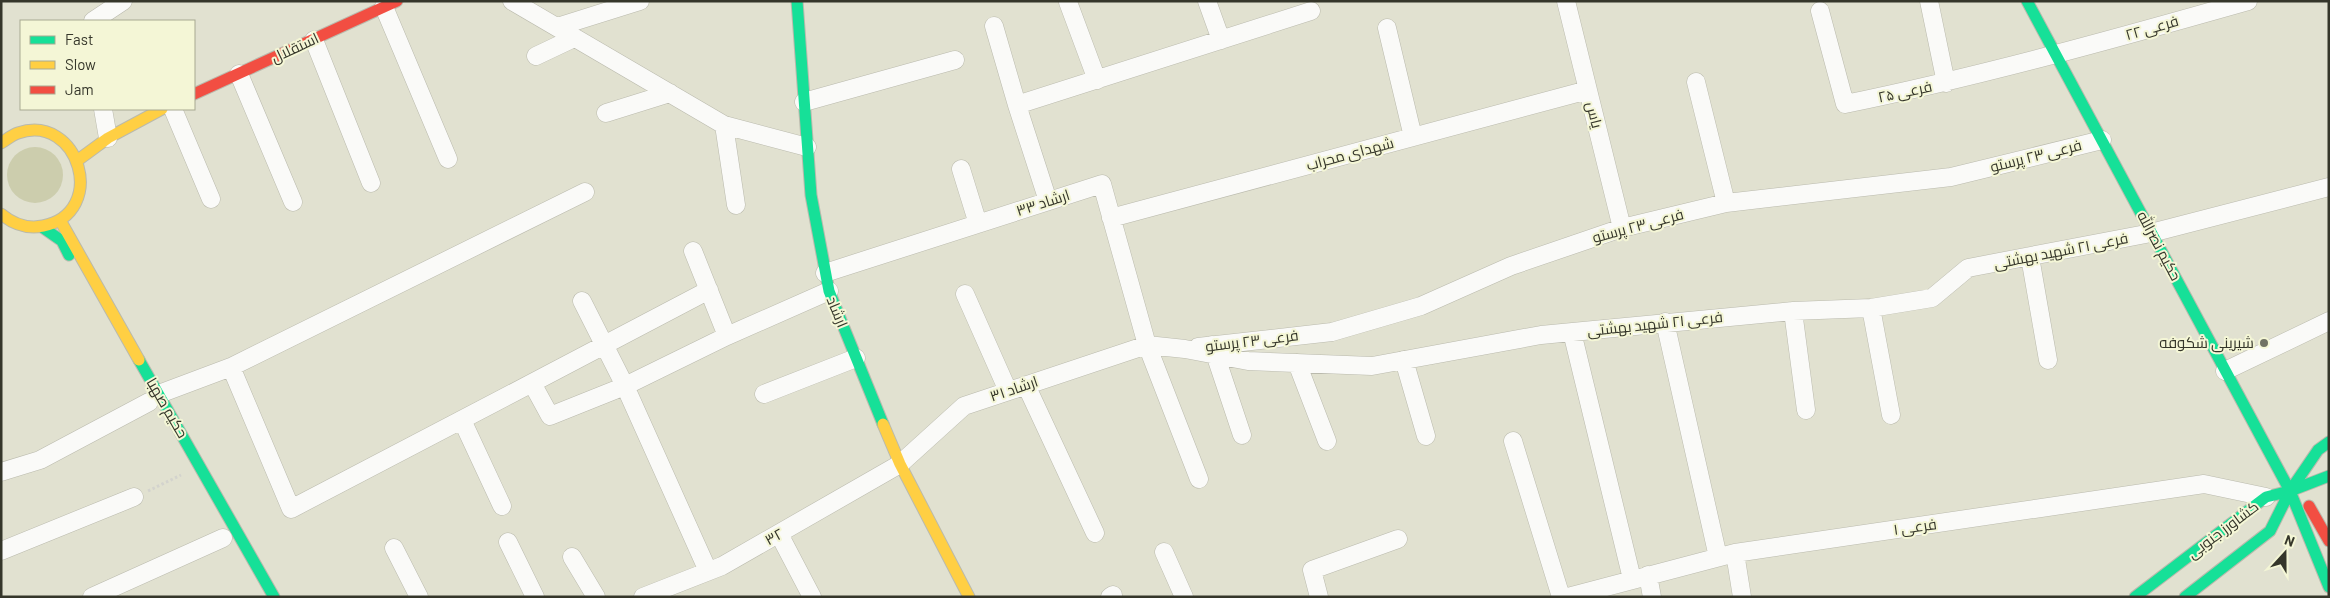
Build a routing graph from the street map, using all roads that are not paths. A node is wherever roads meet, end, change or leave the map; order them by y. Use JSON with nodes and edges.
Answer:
{"nodes":[{"id":1,"x":123,"y":1,"type":"edge"},
{"id":2,"x":512,"y":1,"type":"edge"},
{"id":3,"x":640,"y":1,"type":"edge"},
{"id":4,"x":797,"y":1,"type":"edge"},
{"id":5,"x":1207,"y":1,"type":"edge"},
{"id":6,"x":1566,"y":1,"type":"edge"},
{"id":7,"x":1929,"y":1,"type":"edge"},
{"id":8,"x":2028,"y":1,"type":"edge"},
{"id":9,"x":2248,"y":1,"type":"edge"},
{"id":10,"x":1068,"y":2,"type":"edge"},
{"id":11,"x":390,"y":4,"type":"edge"},
{"id":12,"x":1311,"y":11,"type":"dead end"},
{"id":13,"x":1820,"y":11,"type":"dead end"},
{"id":14,"x":94,"y":20,"type":"edge"},
{"id":15,"x":994,"y":26,"type":"dead end"},
{"id":16,"x":557,"y":27,"type":"junction"},
{"id":17,"x":1387,"y":28,"type":"dead end"},
{"id":18,"x":574,"y":38,"type":"junction"},
{"id":19,"x":314,"y":40,"type":"junction"},
{"id":20,"x":1221,"y":40,"type":"junction"},
{"id":21,"x":536,"y":56,"type":"dead end"},
{"id":22,"x":2056,"y":56,"type":"junction"},
{"id":23,"x":955,"y":60,"type":"dead end"},
{"id":24,"x":239,"y":74,"type":"junction"},
{"id":25,"x":1096,"y":80,"type":"junction"},
{"id":26,"x":1696,"y":82,"type":"dead end"},
{"id":27,"x":1946,"y":83,"type":"junction"},
{"id":28,"x":1588,"y":90,"type":"junction"},
{"id":29,"x":670,"y":93,"type":"junction"},
{"id":30,"x":195,"y":94,"type":"edge"},
{"id":31,"x":804,"y":102,"type":"junction"},
{"id":32,"x":1017,"y":105,"type":"junction"},
{"id":33,"x":102,"y":110,"type":"edge"},
{"id":34,"x":160,"y":110,"type":"edge"},
{"id":35,"x":173,"y":110,"type":"edge"},
{"id":36,"x":606,"y":113,"type":"dead end"},
{"id":37,"x":724,"y":125,"type":"junction"},
{"id":38,"x":1413,"y":137,"type":"junction"},
{"id":39,"x":108,"y":138,"type":"junction"},
{"id":40,"x":2102,"y":140,"type":"junction"},
{"id":41,"x":1,"y":144,"type":"edge"},
{"id":42,"x":807,"y":147,"type":"junction"},
{"id":43,"x":78,"y":160,"type":"junction"},
{"id":44,"x":448,"y":160,"type":"dead end"},
{"id":45,"x":961,"y":168,"type":"dead end"},
{"id":46,"x":372,"y":183,"type":"dead end"},
{"id":47,"x":2329,"y":187,"type":"edge"},
{"id":48,"x":585,"y":192,"type":"dead end"},
{"id":49,"x":211,"y":199,"type":"dead end"},
{"id":50,"x":1048,"y":201,"type":"junction"},
{"id":51,"x":293,"y":202,"type":"dead end"},
{"id":52,"x":1726,"y":204,"type":"junction"},
{"id":53,"x":736,"y":205,"type":"dead end"},
{"id":54,"x":2,"y":217,"type":"edge"},
{"id":55,"x":1111,"y":218,"type":"junction"},
{"id":56,"x":60,"y":220,"type":"junction"},
{"id":57,"x":978,"y":224,"type":"junction"},
{"id":58,"x":42,"y":227,"type":"junction"},
{"id":59,"x":1622,"y":228,"type":"junction"},
{"id":60,"x":2152,"y":233,"type":"junction"},
{"id":61,"x":694,"y":251,"type":"dead end"},
{"id":62,"x":2030,"y":258,"type":"junction"},
{"id":63,"x":825,"y":273,"type":"junction"},
{"id":64,"x":709,"y":290,"type":"junction"},
{"id":65,"x":829,"y":291,"type":"junction"},
{"id":66,"x":965,"y":294,"type":"dead end"},
{"id":67,"x":582,"y":301,"type":"dead end"},
{"id":68,"x":1871,"y":308,"type":"junction"},
{"id":69,"x":1793,"y":311,"type":"junction"},
{"id":70,"x":2329,"y":321,"type":"edge"},
{"id":71,"x":1665,"y":322,"type":"junction"},
{"id":72,"x":1572,"y":332,"type":"junction"},
{"id":73,"x":727,"y":336,"type":"junction"},
{"id":74,"x":1147,"y":345,"type":"junction"},
{"id":75,"x":604,"y":347,"type":"junction"},
{"id":76,"x":1213,"y":350,"type":"junction"},
{"id":77,"x":856,"y":358,"type":"junction"},
{"id":78,"x":1404,"y":360,"type":"junction"},
{"id":79,"x":2048,"y":360,"type":"dead end"},
{"id":80,"x":1297,"y":363,"type":"junction"},
{"id":81,"x":231,"y":367,"type":"junction"},
{"id":82,"x":2225,"y":370,"type":"junction"},
{"id":83,"x":532,"y":383,"type":"junction"},
{"id":84,"x":626,"y":386,"type":"junction"},
{"id":85,"x":1026,"y":386,"type":"junction"},
{"id":86,"x":1008,"y":391,"type":"junction"},
{"id":87,"x":764,"y":394,"type":"dead end"},
{"id":88,"x":154,"y":402,"type":"junction"},
{"id":89,"x":1806,"y":410,"type":"dead end"},
{"id":90,"x":1891,"y":415,"type":"dead end"},
{"id":91,"x":462,"y":420,"type":"junction"},
{"id":92,"x":1242,"y":435,"type":"dead end"},
{"id":93,"x":1426,"y":436,"type":"dead end"},
{"id":94,"x":1327,"y":441,"type":"dead end"},
{"id":95,"x":1512,"y":441,"type":"dead end"},
{"id":96,"x":2329,"y":442,"type":"edge"},
{"id":97,"x":900,"y":464,"type":"junction"},
{"id":98,"x":1,"y":471,"type":"edge"},
{"id":99,"x":2329,"y":476,"type":"edge"},
{"id":100,"x":1199,"y":479,"type":"dead end"},
{"id":101,"x":2290,"y":491,"type":"junction"},
{"id":102,"x":134,"y":497,"type":"road end"},
{"id":103,"x":2266,"y":497,"type":"junction"},
{"id":104,"x":502,"y":506,"type":"dead end"},
{"id":105,"x":779,"y":534,"type":"junction"},
{"id":106,"x":1095,"y":534,"type":"dead end"},
{"id":107,"x":223,"y":538,"type":"dead end"},
{"id":108,"x":1398,"y":539,"type":"dead end"},
{"id":109,"x":2329,"y":541,"type":"edge"},
{"id":110,"x":508,"y":542,"type":"dead end"},
{"id":111,"x":394,"y":548,"type":"dead end"},
{"id":112,"x":1,"y":551,"type":"edge"},
{"id":113,"x":1164,"y":552,"type":"dead end"},
{"id":114,"x":1727,"y":555,"type":"junction"},
{"id":115,"x":572,"y":557,"type":"dead end"},
{"id":116,"x":708,"y":571,"type":"junction"},
{"id":117,"x":1640,"y":577,"type":"junction"},
{"id":118,"x":2329,"y":587,"type":"edge"},
{"id":119,"x":92,"y":597,"type":"edge"},
{"id":120,"x":274,"y":597,"type":"edge"},
{"id":121,"x":418,"y":597,"type":"edge"},
{"id":122,"x":535,"y":597,"type":"edge"},
{"id":123,"x":596,"y":597,"type":"edge"},
{"id":124,"x":642,"y":597,"type":"edge"},
{"id":125,"x":812,"y":597,"type":"edge"},
{"id":126,"x":969,"y":597,"type":"edge"},
{"id":127,"x":1184,"y":597,"type":"edge"},
{"id":128,"x":1319,"y":597,"type":"edge"},
{"id":129,"x":1560,"y":597,"type":"edge"},
{"id":130,"x":1568,"y":597,"type":"edge"},
{"id":131,"x":1652,"y":597,"type":"edge"},
{"id":132,"x":1742,"y":597,"type":"edge"},
{"id":133,"x":2135,"y":597,"type":"edge"},
{"id":134,"x":2185,"y":597,"type":"edge"}],
"edges":[{"from":1,"to":14,"type":"street"},
{"from":2,"to":16,"type":"street"},
{"from":3,"to":16,"type":"street"},
{"from":4,"to":31,"type":"street","name":"ارشاد"},
{"from":5,"to":20,"type":"street"},
{"from":6,"to":28,"type":"street","name":"یاس"},
{"from":7,"to":27,"type":"street"},
{"from":8,"to":22,"type":"street","name":"حکیم نصرالله"},
{"from":9,"to":22,"type":"street","name":"فرعی ۲۲"},
{"from":10,"to":25,"type":"street"},
{"from":11,"to":19,"type":"street","name":"استقلال"},
{"from":11,"to":44,"type":"street"},
{"from":12,"to":20,"type":"street"},
{"from":13,"to":27,"type":"street","name":"فرعی ۲۵"},
{"from":15,"to":32,"type":"street"},
{"from":16,"to":18,"type":"street"},
{"from":17,"to":38,"type":"street"},
{"from":18,"to":21,"type":"street"},
{"from":18,"to":29,"type":"street"},
{"from":19,"to":24,"type":"street","name":"استقلال"},
{"from":19,"to":46,"type":"street"},
{"from":20,"to":25,"type":"street"},
{"from":22,"to":27,"type":"street","name":"فرعی ۲۵"},
{"from":22,"to":40,"type":"street","name":"حکیم نصرالله"},
{"from":23,"to":31,"type":"street"},
{"from":24,"to":30,"type":"street","name":"استقلال"},
{"from":24,"to":51,"type":"street"},
{"from":25,"to":32,"type":"street"},
{"from":26,"to":52,"type":"street"},
{"from":28,"to":38,"type":"street","name":"شهدای محراب"},
{"from":28,"to":59,"type":"street","name":"یاس"},
{"from":29,"to":36,"type":"street"},
{"from":29,"to":37,"type":"street"},
{"from":31,"to":42,"type":"street","name":"ارشاد"},
{"from":32,"to":50,"type":"street"},
{"from":33,"to":39,"type":"street"},
{"from":34,"to":39,"type":"street"},
{"from":35,"to":49,"type":"street"},
{"from":37,"to":42,"type":"street"},
{"from":37,"to":53,"type":"street"},
{"from":38,"to":55,"type":"street","name":"شهدای محراب"},
{"from":39,"to":43,"type":"street"},
{"from":40,"to":52,"type":"street","name":"فرعی ۲۳ پرستو"},
{"from":40,"to":60,"type":"street","name":"حکیم نصرالله"},
{"from":41,"to":43,"type":"street"},
{"from":42,"to":63,"type":"street","name":"ارشاد"},
{"from":43,"to":56,"type":"street"},
{"from":45,"to":57,"type":"street"},
{"from":47,"to":60,"type":"street","name":"فرعی ۲۱ شهید بهشتی"},
{"from":48,"to":81,"type":"street"},
{"from":50,"to":55,"type":"street","name":"ارشاد ۳۳"},
{"from":50,"to":57,"type":"street","name":"ارشاد ۳۳"},
{"from":52,"to":59,"type":"street","name":"فرعی ۲۳ پرستو"},
{"from":54,"to":58,"type":"street"},
{"from":55,"to":74,"type":"street","name":"ارشاد ۳۳"},
{"from":56,"to":58,"type":"street"},
{"from":56,"to":88,"type":"street","name":"حکیم صهبا"},
{"from":57,"to":63,"type":"street","name":"ارشاد ۳۳"},
{"from":58,"to":88,"type":"street","name":"حکیم صهبا"},
{"from":59,"to":76,"type":"street","name":"فرعی ۲۳ پرستو"},
{"from":60,"to":62,"type":"street","name":"فرعی ۲۱ شهید بهشتی"},
{"from":60,"to":82,"type":"street","name":"حکیم نصرالله"},
{"from":61,"to":64,"type":"street"},
{"from":62,"to":68,"type":"street","name":"فرعی ۲۱ شهید بهشتی"},
{"from":62,"to":79,"type":"street"},
{"from":63,"to":65,"type":"street","name":"ارشاد"},
{"from":64,"to":73,"type":"street"},
{"from":64,"to":75,"type":"street"},
{"from":65,"to":73,"type":"street"},
{"from":65,"to":77,"type":"street","name":"ارشاد"},
{"from":66,"to":86,"type":"street"},
{"from":67,"to":75,"type":"street"},
{"from":68,"to":69,"type":"street","name":"فرعی ۲۱ شهید بهشتی"},
{"from":68,"to":90,"type":"street"},
{"from":69,"to":71,"type":"street","name":"فرعی ۲۱ شهید بهشتی"},
{"from":69,"to":89,"type":"street"},
{"from":70,"to":82,"type":"street"},
{"from":71,"to":72,"type":"street","name":"فرعی ۲۱ شهید بهشتی"},
{"from":71,"to":114,"type":"street"},
{"from":72,"to":78,"type":"street","name":"فرعی ۲۱ شهید بهشتی"},
{"from":72,"to":117,"type":"street"},
{"from":73,"to":84,"type":"street"},
{"from":74,"to":76,"type":"street","name":"فرعی ۲۱ شهید بهشتی"},
{"from":74,"to":85,"type":"street","name":"ارشاد ۳۱"},
{"from":74,"to":100,"type":"street","name":"ارشاد ۳۳"},
{"from":75,"to":83,"type":"street"},
{"from":75,"to":84,"type":"street"},
{"from":76,"to":80,"type":"street","name":"فرعی ۲۱ شهید بهشتی"},
{"from":76,"to":92,"type":"street"},
{"from":77,"to":87,"type":"street"},
{"from":77,"to":97,"type":"street","name":"ارشاد"},
{"from":78,"to":80,"type":"street","name":"فرعی ۲۱ شهید بهشتی"},
{"from":78,"to":93,"type":"street"},
{"from":80,"to":94,"type":"street"},
{"from":81,"to":88,"type":"street"},
{"from":81,"to":91,"type":"street"},
{"from":82,"to":101,"type":"street","name":"حکیم نصرالله"},
{"from":83,"to":84,"type":"street"},
{"from":83,"to":91,"type":"street"},
{"from":84,"to":116,"type":"street"},
{"from":85,"to":86,"type":"street","name":"ارشاد ۳۱"},
{"from":85,"to":106,"type":"street"},
{"from":86,"to":97,"type":"street","name":"ارشاد ۳۱"},
{"from":88,"to":98,"type":"street"},
{"from":88,"to":120,"type":"street","name":"حکیم صهبا"},
{"from":91,"to":104,"type":"street"},
{"from":95,"to":129,"type":"street"},
{"from":96,"to":101,"type":"street"},
{"from":97,"to":105,"type":"street","name":"۳۲"},
{"from":97,"to":126,"type":"street","name":"ارشاد"},
{"from":99,"to":101,"type":"street"},
{"from":101,"to":103,"type":"street","name":"کشاورز جنوبی"},
{"from":101,"to":109,"type":"street","name":"حکیم نصرالله"},
{"from":101,"to":118,"type":"street","name":"حکیم نصرالله"},
{"from":101,"to":134,"type":"street","name":"کشاورز جنوبی"},
{"from":102,"to":112,"type":"street"},
{"from":103,"to":114,"type":"street","name":"فرعی ۱"},
{"from":103,"to":133,"type":"street","name":"کشاورز جنوبی"},
{"from":105,"to":116,"type":"street","name":"۳۲"},
{"from":105,"to":125,"type":"street"},
{"from":107,"to":119,"type":"street"},
{"from":108,"to":128,"type":"street"},
{"from":110,"to":122,"type":"street"},
{"from":111,"to":121,"type":"street"},
{"from":113,"to":127,"type":"street"},
{"from":114,"to":117,"type":"street","name":"فرعی ۱"},
{"from":114,"to":132,"type":"street"},
{"from":115,"to":123,"type":"street"},
{"from":116,"to":124,"type":"street","name":"۳۲"},
{"from":117,"to":130,"type":"street","name":"فرعی ۱"},
{"from":117,"to":131,"type":"street"}]}
